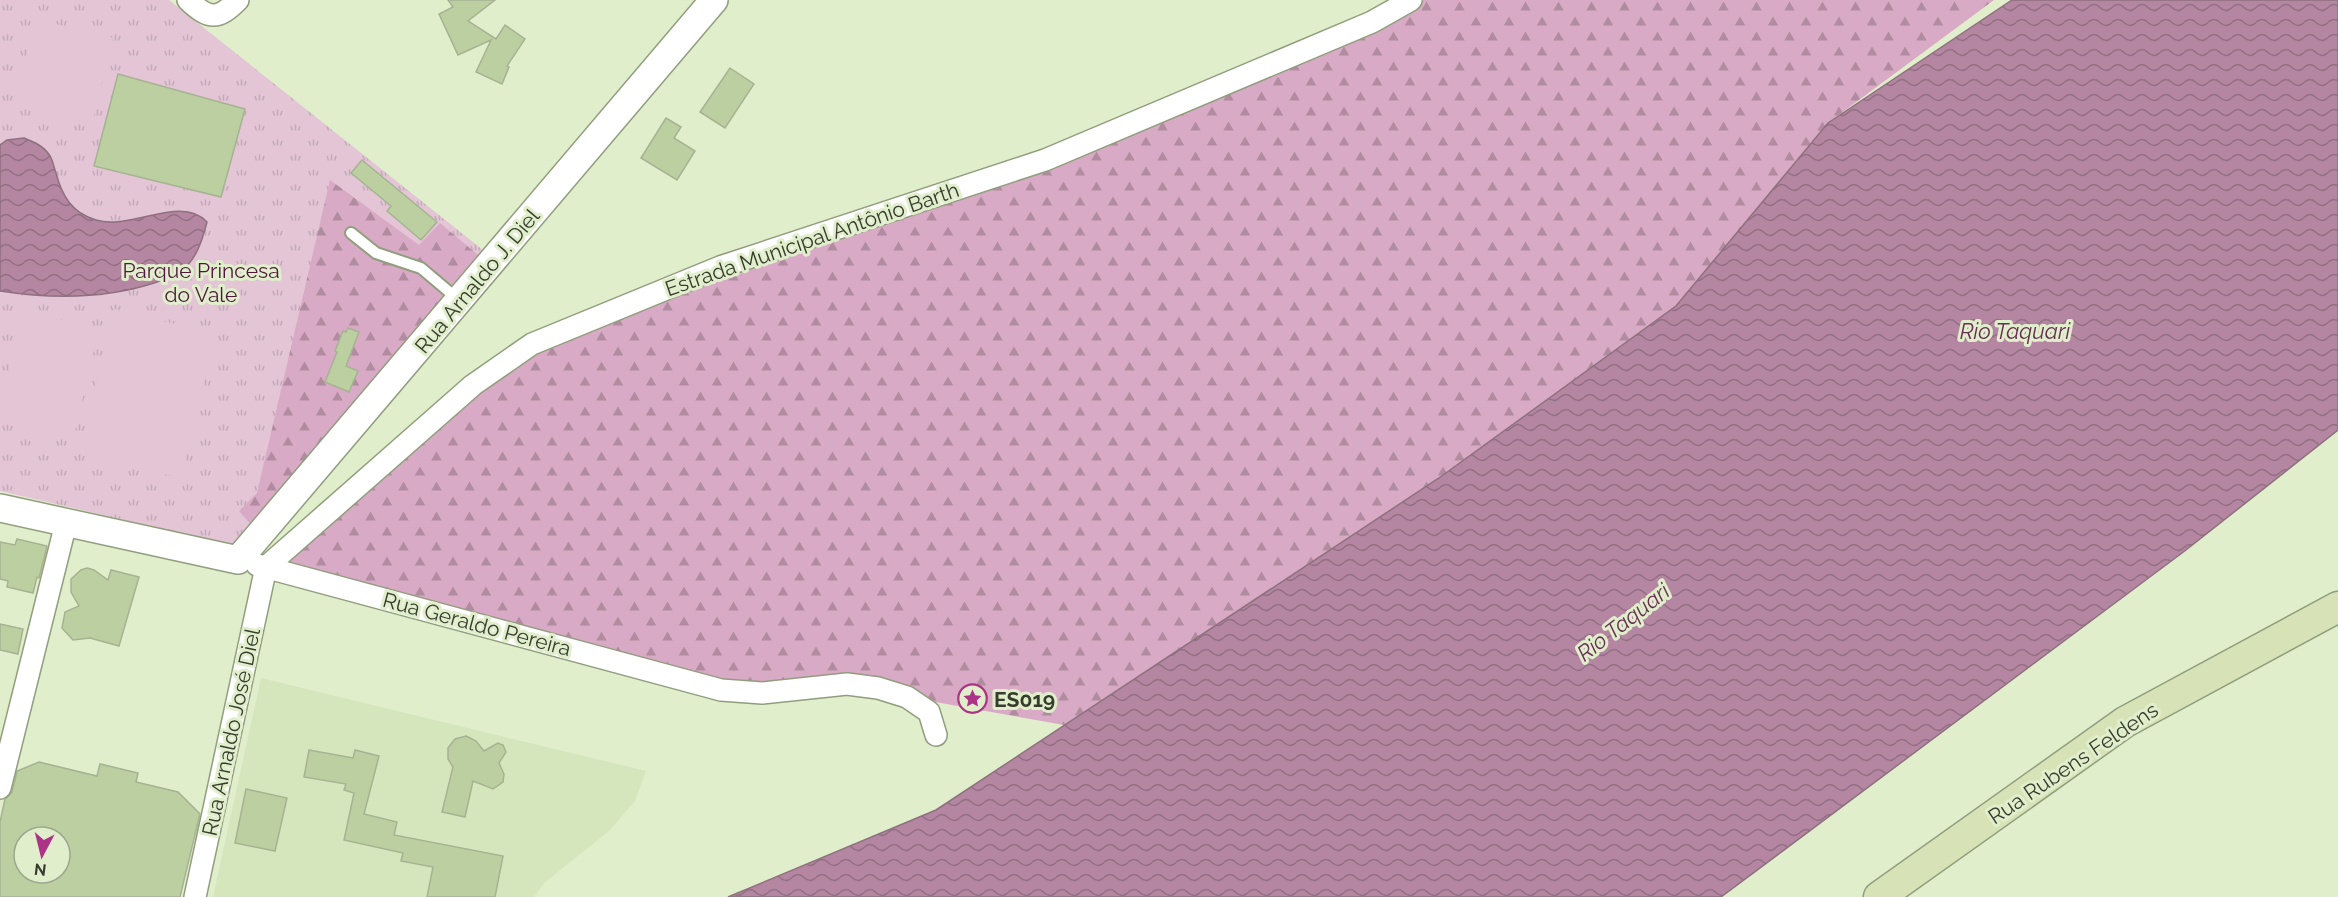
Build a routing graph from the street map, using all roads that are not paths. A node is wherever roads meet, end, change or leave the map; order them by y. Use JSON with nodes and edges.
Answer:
{"nodes":[{"id":1,"x":188,"y":0,"type":"edge"},
{"id":2,"x":238,"y":0,"type":"edge"},
{"id":3,"x":714,"y":0,"type":"edge"},
{"id":4,"x":1411,"y":0,"type":"edge"},
{"id":5,"x":351,"y":234,"type":"dead end"},
{"id":6,"x":460,"y":301,"type":"junction"},
{"id":7,"x":0,"y":508,"type":"edge"},
{"id":8,"x":66,"y":524,"type":"junction"},
{"id":9,"x":238,"y":560,"type":"junction"},
{"id":10,"x":266,"y":567,"type":"junction"},
{"id":11,"x":2338,"y":607,"type":"edge"},
{"id":12,"x":7,"y":730,"type":"edge"},
{"id":13,"x":936,"y":735,"type":"dead end"},
{"id":14,"x":0,"y":788,"type":"edge"},
{"id":15,"x":195,"y":897,"type":"edge"},
{"id":16,"x":1879,"y":897,"type":"edge"}],
"edges":[{"from":1,"to":2,"type":"street"},
{"from":3,"to":6,"type":"street","name":"Rua Arnaldo J. Diel"},
{"from":4,"to":10,"type":"street","name":"Estrada Municipal Antônio Barth"},
{"from":5,"to":6,"type":"lane"},
{"from":6,"to":9,"type":"street","name":"Rua Arnaldo J. Diel"},
{"from":7,"to":8,"type":"street","name":"Rua Geraldo Pereira"},
{"from":8,"to":9,"type":"street","name":"Rua Geraldo Pereira"},
{"from":8,"to":12,"type":"street"},
{"from":9,"to":10,"type":"street","name":"Rua Geraldo Pereira"},
{"from":10,"to":13,"type":"street","name":"Rua Geraldo Pereira"},
{"from":10,"to":15,"type":"street","name":"Rua Arnaldo José Diel"},
{"from":11,"to":16,"type":"main road","name":"Rua Rubens Feldens"},
{"from":12,"to":14,"type":"street"}]}
